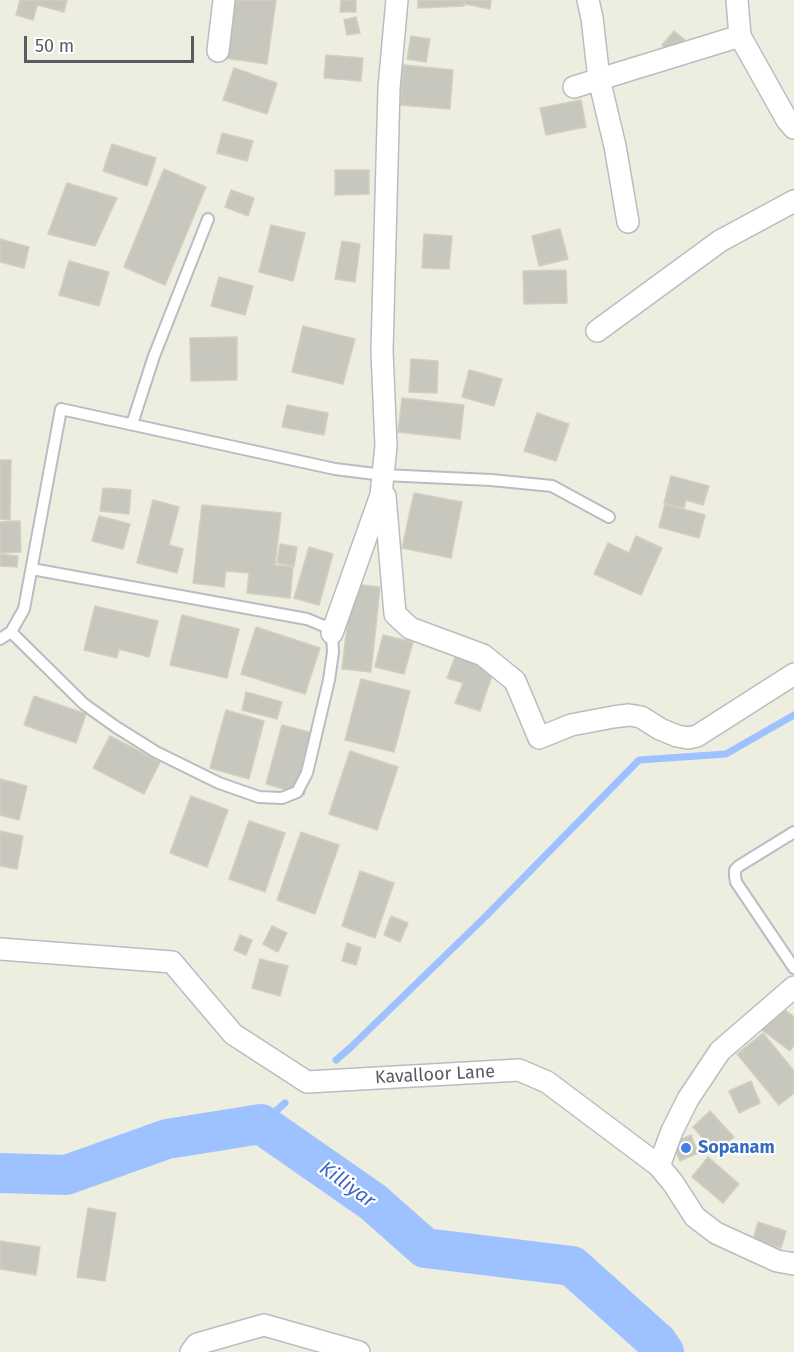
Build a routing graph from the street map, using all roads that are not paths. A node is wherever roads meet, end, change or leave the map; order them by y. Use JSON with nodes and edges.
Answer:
{"nodes":[{"id":1,"x":224,"y":0,"type":"edge"},
{"id":2,"x":397,"y":0,"type":"edge"},
{"id":3,"x":588,"y":0,"type":"edge"},
{"id":4,"x":737,"y":0,"type":"edge"},
{"id":5,"x":740,"y":36,"type":"junction"},
{"id":6,"x":218,"y":51,"type":"dead end"},
{"id":7,"x":599,"y":79,"type":"junction"},
{"id":8,"x":574,"y":87,"type":"dead end"},
{"id":9,"x":794,"y":128,"type":"edge"},
{"id":10,"x":794,"y":201,"type":"edge"},
{"id":11,"x":208,"y":219,"type":"dead end"},
{"id":12,"x":628,"y":222,"type":"dead end"},
{"id":13,"x":597,"y":331,"type":"dead end"},
{"id":14,"x":132,"y":424,"type":"junction"},
{"id":15,"x":383,"y":475,"type":"junction"},
{"id":16,"x":609,"y":517,"type":"dead end"},
{"id":17,"x":32,"y":569,"type":"junction"},
{"id":18,"x":11,"y":632,"type":"junction"},
{"id":19,"x":332,"y":633,"type":"junction"},
{"id":20,"x":0,"y":639,"type":"edge"},
{"id":21,"x":794,"y":674,"type":"edge"},
{"id":22,"x":794,"y":832,"type":"edge"},
{"id":23,"x":0,"y":949,"type":"edge"},
{"id":24,"x":794,"y":968,"type":"edge"},
{"id":25,"x":794,"y":987,"type":"edge"},
{"id":26,"x":659,"y":1166,"type":"junction"},
{"id":27,"x":794,"y":1264,"type":"edge"},
{"id":28,"x":191,"y":1352,"type":"edge"},
{"id":29,"x":359,"y":1352,"type":"edge"}],
"edges":[{"from":1,"to":6,"type":"street"},
{"from":2,"to":15,"type":"street"},
{"from":3,"to":7,"type":"street"},
{"from":4,"to":5,"type":"street"},
{"from":5,"to":7,"type":"street"},
{"from":5,"to":9,"type":"street"},
{"from":7,"to":8,"type":"street"},
{"from":7,"to":12,"type":"street"},
{"from":10,"to":13,"type":"street"},
{"from":11,"to":14,"type":"lane"},
{"from":14,"to":15,"type":"lane"},
{"from":14,"to":17,"type":"lane"},
{"from":15,"to":16,"type":"lane"},
{"from":15,"to":19,"type":"street"},
{"from":15,"to":21,"type":"street"},
{"from":17,"to":18,"type":"lane"},
{"from":17,"to":19,"type":"lane"},
{"from":18,"to":19,"type":"lane"},
{"from":18,"to":20,"type":"lane"},
{"from":22,"to":24,"type":"lane"},
{"from":23,"to":26,"type":"street","name":"Kavalloor Lane"},
{"from":25,"to":26,"type":"street"},
{"from":26,"to":27,"type":"street","name":"Kavalloor Lane"},
{"from":28,"to":29,"type":"street"}]}
